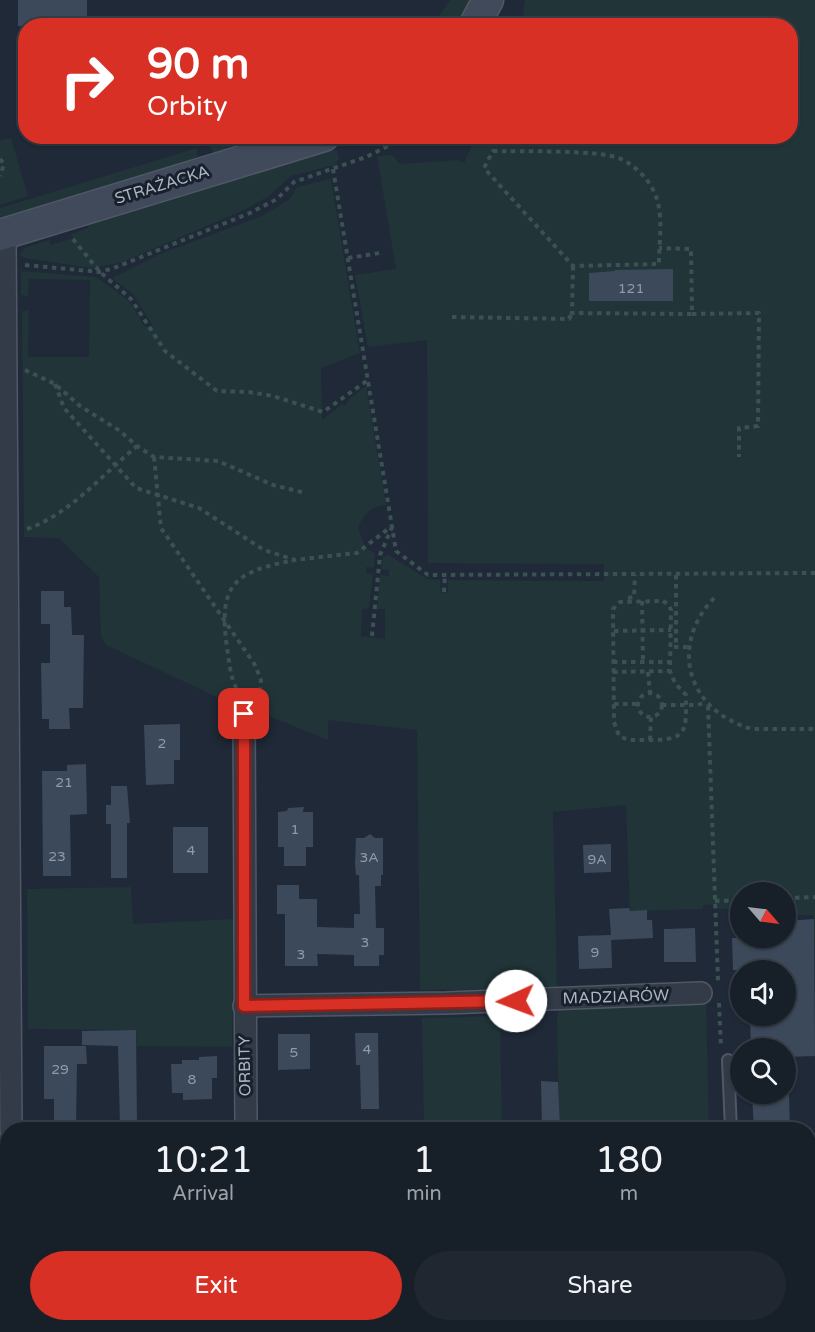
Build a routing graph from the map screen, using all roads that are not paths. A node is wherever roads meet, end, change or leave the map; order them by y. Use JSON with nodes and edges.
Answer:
{"nodes":[{"id":1,"x":488,"y":0,"type":"edge"},
{"id":2,"x":478,"y":18,"type":"edge"},
{"id":3,"x":298,"y":144,"type":"edge"},
{"id":4,"x":3,"y":235,"type":"edge"},
{"id":5,"x":244,"y":714,"type":"dead end"},
{"id":6,"x":701,"y":993,"type":"dead end"},
{"id":7,"x":244,"y":1006,"type":"junction"},
{"id":8,"x":728,"y":1060,"type":"dead end"},
{"id":9,"x":11,"y":1122,"type":"edge"},
{"id":10,"x":246,"y":1122,"type":"edge"},
{"id":11,"x":731,"y":1122,"type":"edge"}],
"edges":[{"from":1,"to":2,"type":"street"},
{"from":3,"to":4,"type":"street","name":"STRAŻACKA"},
{"from":4,"to":9,"type":"street"},
{"from":5,"to":7,"type":"street","name":"ORBITY"},
{"from":6,"to":7,"type":"street","name":"MADZIARÓW"},
{"from":7,"to":10,"type":"street","name":"ORBITY"},
{"from":8,"to":11,"type":"lane"}]}
